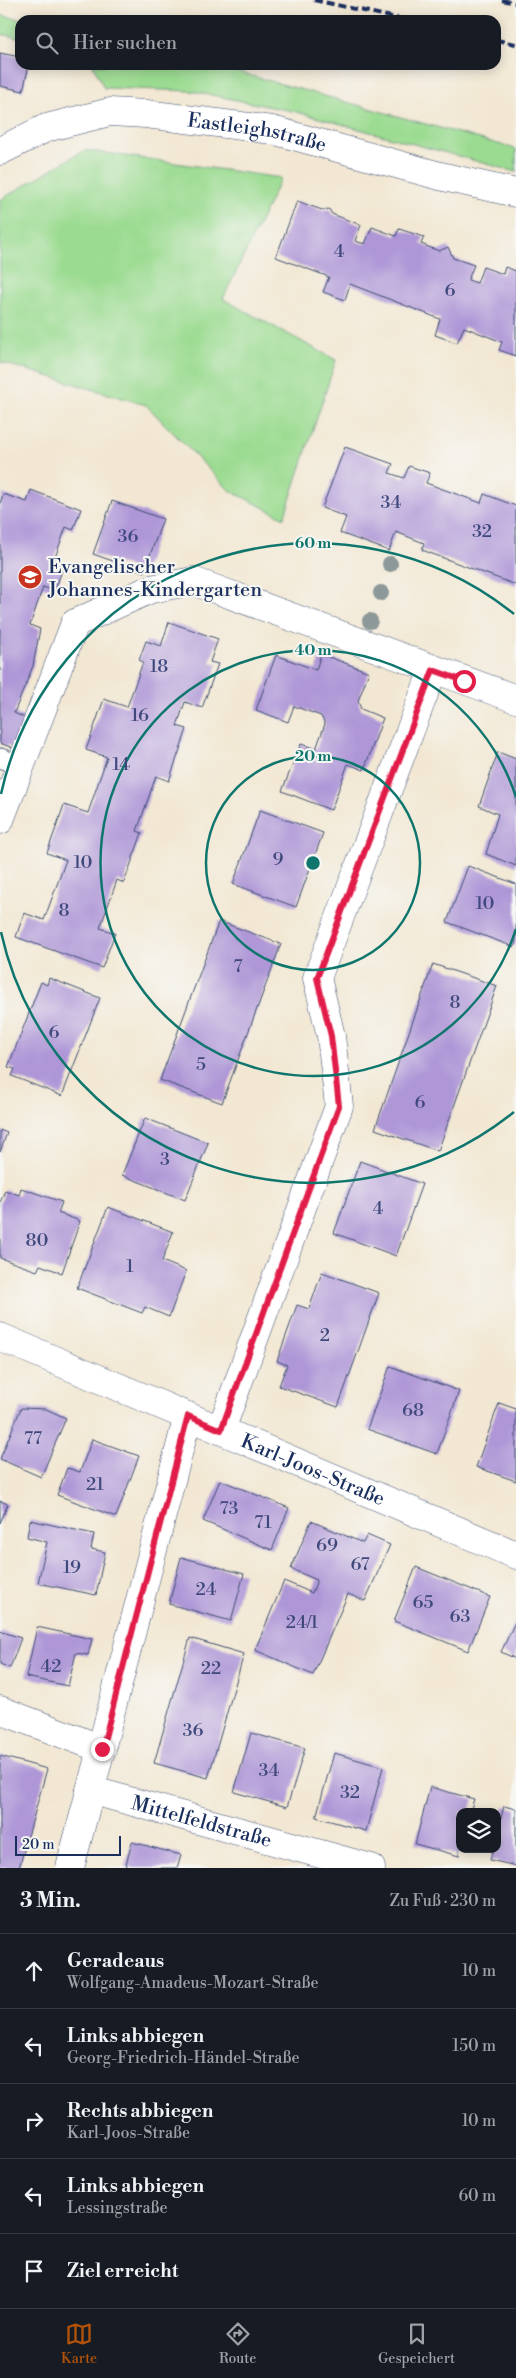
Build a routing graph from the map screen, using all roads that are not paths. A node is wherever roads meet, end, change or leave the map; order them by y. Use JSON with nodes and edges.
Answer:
{"nodes":[{"id":1,"x":0,"y":151,"type":"edge"},
{"id":2,"x":516,"y":193,"type":"edge"},
{"id":3,"x":433,"y":670,"type":"junction"},
{"id":4,"x":516,"y":699,"type":"edge"},
{"id":5,"x":10,"y":762,"type":"edge"},
{"id":6,"x":0,"y":820,"type":"edge"},
{"id":7,"x":0,"y":1336,"type":"edge"},
{"id":8,"x":188,"y":1416,"type":"junction"},
{"id":9,"x":221,"y":1430,"type":"junction"},
{"id":10,"x":516,"y":1555,"type":"edge"},
{"id":11,"x":0,"y":1710,"type":"edge"},
{"id":12,"x":102,"y":1749,"type":"junction"},
{"id":13,"x":90,"y":1790,"type":"junction"},
{"id":14,"x":70,"y":1868,"type":"edge"},
{"id":15,"x":371,"y":1868,"type":"edge"}],
"edges":[{"from":1,"to":2,"type":"street","name":"Eastleighstraße"},
{"from":3,"to":4,"type":"street"},
{"from":3,"to":5,"type":"street"},
{"from":3,"to":9,"type":"street"},
{"from":5,"to":6,"type":"street"},
{"from":7,"to":8,"type":"street","name":"Karl-Joos-Straße"},
{"from":8,"to":9,"type":"street","name":"Karl-Joos-Straße"},
{"from":8,"to":12,"type":"street"},
{"from":9,"to":10,"type":"street","name":"Karl-Joos-Straße"},
{"from":11,"to":12,"type":"street"},
{"from":12,"to":13,"type":"street"},
{"from":13,"to":14,"type":"street"},
{"from":13,"to":15,"type":"street","name":"Mittelfeldstraße"}]}
